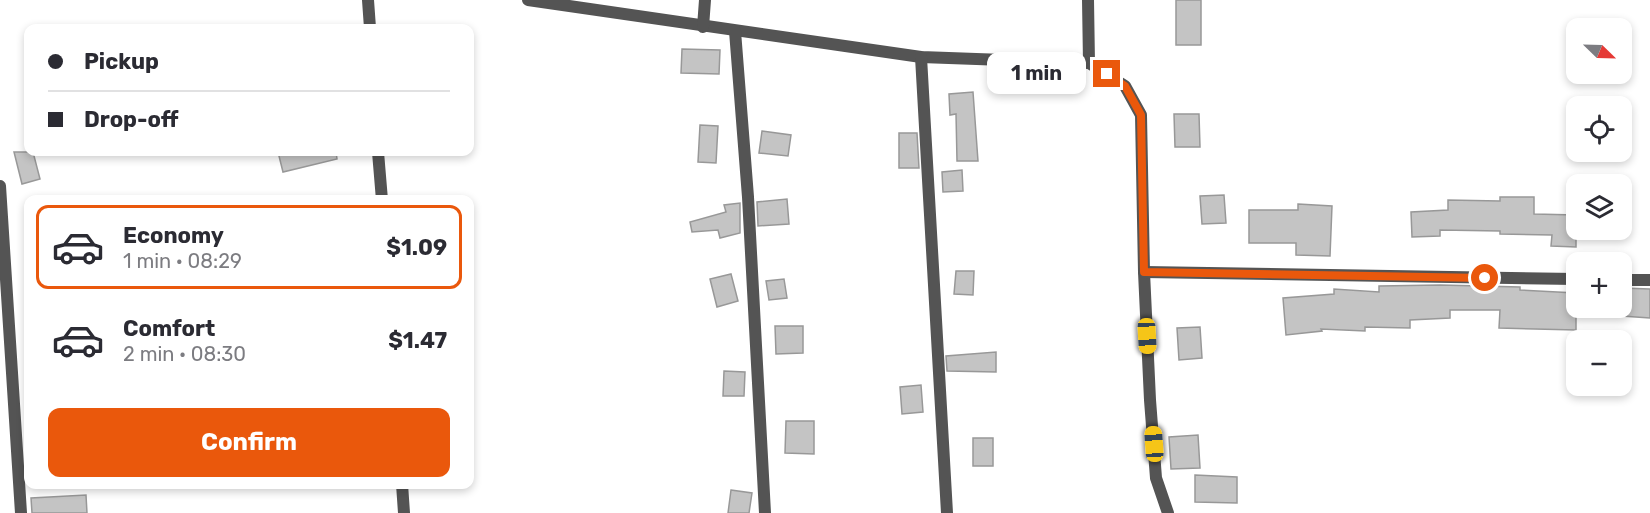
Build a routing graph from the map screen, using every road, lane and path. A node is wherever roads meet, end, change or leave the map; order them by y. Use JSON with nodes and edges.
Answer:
{"nodes":[{"id":1,"x":368,"y":0,"type":"edge"},
{"id":2,"x":528,"y":0,"type":"edge"},
{"id":3,"x":705,"y":0,"type":"edge"},
{"id":4,"x":1088,"y":0,"type":"edge"},
{"id":5,"x":370,"y":24,"type":"edge"},
{"id":6,"x":703,"y":27,"type":"junction"},
{"id":7,"x":735,"y":31,"type":"junction"},
{"id":8,"x":921,"y":57,"type":"junction"},
{"id":9,"x":1089,"y":63,"type":"junction"},
{"id":10,"x":378,"y":156,"type":"edge"},
{"id":11,"x":0,"y":186,"type":"edge"},
{"id":12,"x":382,"y":195,"type":"edge"},
{"id":13,"x":1144,"y":272,"type":"junction"},
{"id":14,"x":1566,"y":279,"type":"edge"},
{"id":15,"x":1632,"y":280,"type":"edge"},
{"id":16,"x":1650,"y":280,"type":"edge"},
{"id":17,"x":402,"y":489,"type":"edge"},
{"id":18,"x":21,"y":513,"type":"edge"},
{"id":19,"x":404,"y":513,"type":"edge"},
{"id":20,"x":765,"y":513,"type":"edge"},
{"id":21,"x":947,"y":513,"type":"edge"},
{"id":22,"x":1168,"y":513,"type":"edge"}],
"edges":[{"from":1,"to":5,"type":"street"},
{"from":2,"to":6,"type":"street"},
{"from":3,"to":6,"type":"street"},
{"from":4,"to":9,"type":"street"},
{"from":6,"to":7,"type":"street"},
{"from":7,"to":8,"type":"street"},
{"from":7,"to":20,"type":"street"},
{"from":8,"to":9,"type":"street"},
{"from":8,"to":21,"type":"street"},
{"from":9,"to":13,"type":"street"},
{"from":10,"to":12,"type":"street"},
{"from":11,"to":18,"type":"street"},
{"from":13,"to":14,"type":"street"},
{"from":13,"to":22,"type":"street"},
{"from":15,"to":16,"type":"street"},
{"from":17,"to":19,"type":"street"}]}
